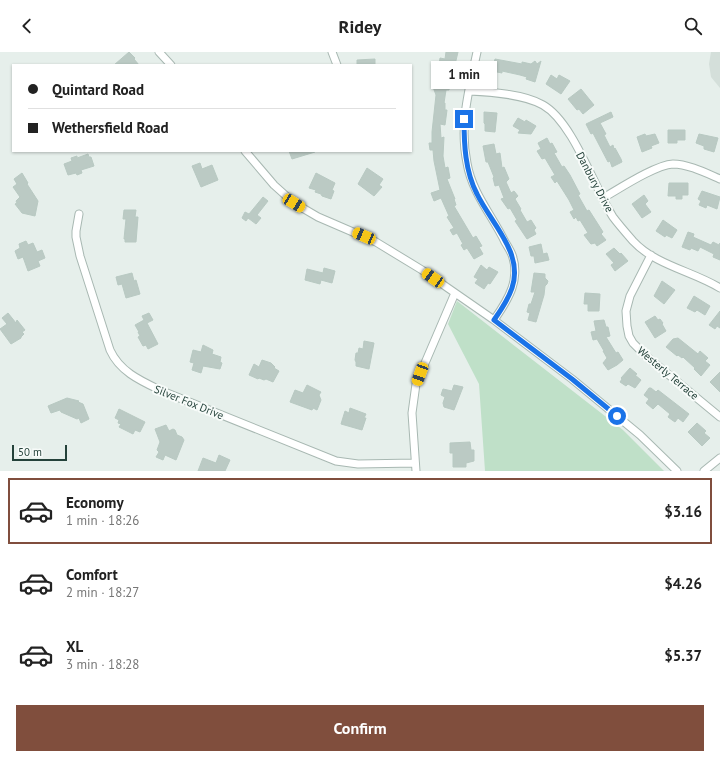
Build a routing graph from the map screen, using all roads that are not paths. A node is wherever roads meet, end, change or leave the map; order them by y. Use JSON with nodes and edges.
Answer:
{"nodes":[{"id":1,"x":159,"y":52,"type":"edge"},
{"id":2,"x":332,"y":52,"type":"edge"},
{"id":3,"x":477,"y":52,"type":"edge"},
{"id":4,"x":169,"y":64,"type":"edge"},
{"id":5,"x":337,"y":64,"type":"edge"},
{"id":6,"x":469,"y":91,"type":"junction"},
{"id":7,"x":246,"y":152,"type":"edge"},
{"id":8,"x":720,"y":179,"type":"edge"},
{"id":9,"x":603,"y":198,"type":"junction"},
{"id":10,"x":79,"y":214,"type":"dead end"},
{"id":11,"x":652,"y":255,"type":"junction"},
{"id":12,"x":720,"y":288,"type":"edge"},
{"id":13,"x":455,"y":293,"type":"junction"},
{"id":14,"x":494,"y":320,"type":"junction"},
{"id":15,"x":720,"y":417,"type":"edge"},
{"id":16,"x":720,"y":458,"type":"edge"},
{"id":17,"x":415,"y":463,"type":"junction"},
{"id":18,"x":416,"y":471,"type":"edge"},
{"id":19,"x":677,"y":471,"type":"edge"},
{"id":20,"x":704,"y":471,"type":"edge"}],
"edges":[{"from":1,"to":4,"type":"street"},
{"from":2,"to":5,"type":"street"},
{"from":3,"to":6,"type":"street"},
{"from":6,"to":9,"type":"street","name":"Danbury Drive"},
{"from":6,"to":14,"type":"street"},
{"from":7,"to":13,"type":"street"},
{"from":8,"to":9,"type":"street"},
{"from":9,"to":11,"type":"street","name":"Danbury Drive"},
{"from":10,"to":17,"type":"street","name":"Silver Fox Drive"},
{"from":11,"to":12,"type":"street","name":"Danbury Drive"},
{"from":11,"to":15,"type":"street","name":"Westerly Terrace"},
{"from":13,"to":14,"type":"street"},
{"from":13,"to":17,"type":"street"},
{"from":14,"to":19,"type":"street"},
{"from":16,"to":20,"type":"street"},
{"from":17,"to":18,"type":"street"}]}
